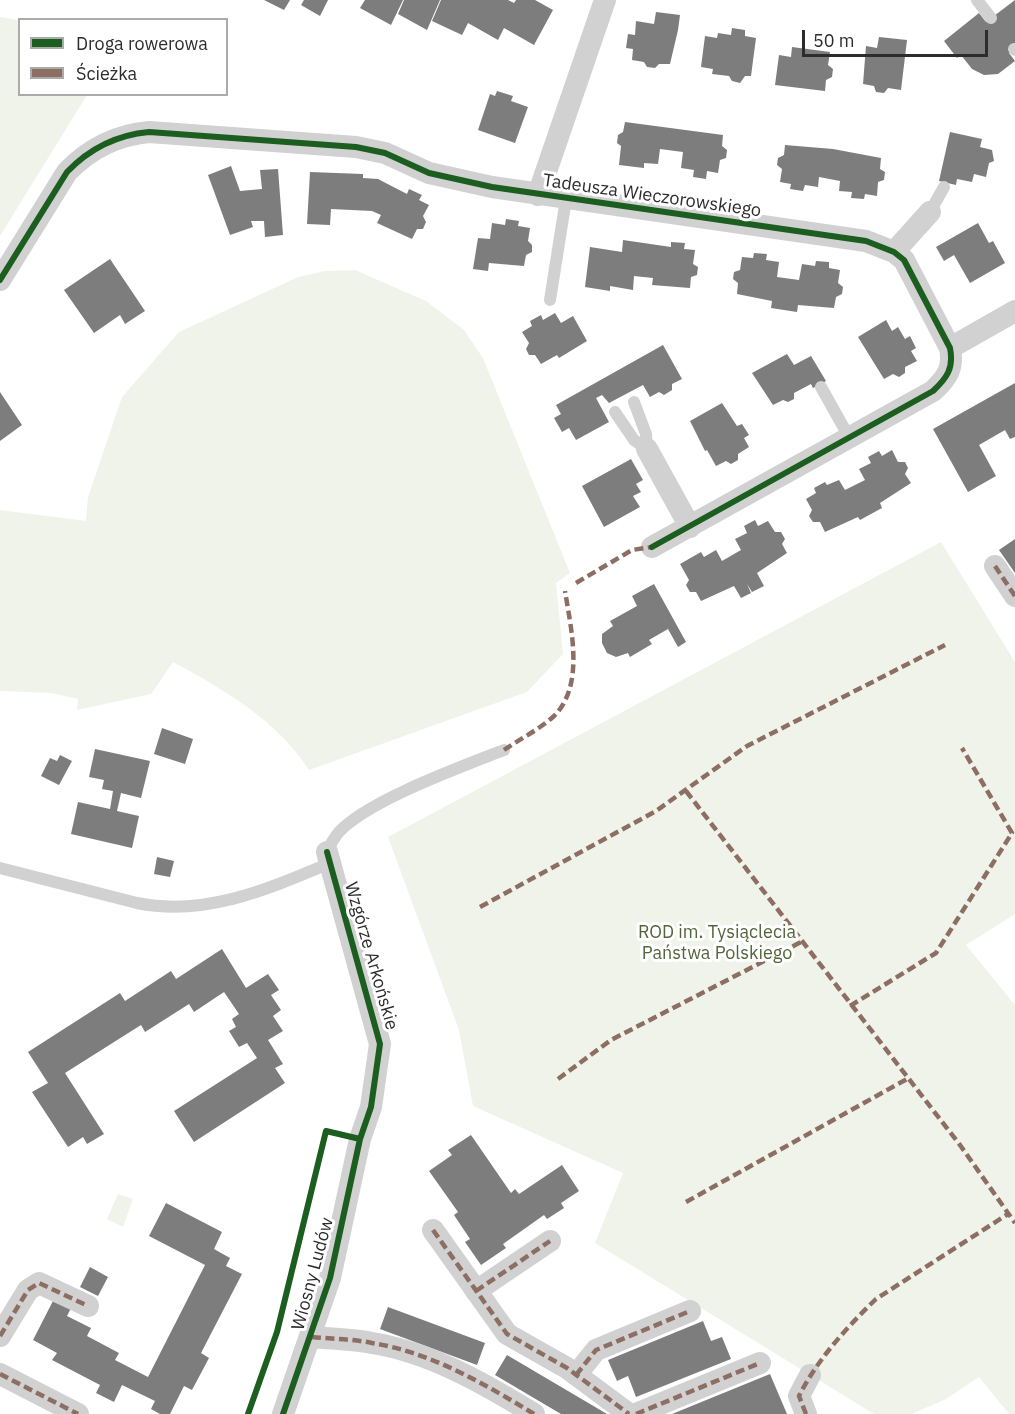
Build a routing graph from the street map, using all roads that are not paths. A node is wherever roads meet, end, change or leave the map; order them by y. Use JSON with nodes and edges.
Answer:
{"nodes":[{"id":1,"x":605,"y":0,"type":"edge"},
{"id":2,"x":977,"y":0,"type":"edge"},
{"id":3,"x":991,"y":18,"type":"dead end"},
{"id":4,"x":944,"y":187,"type":"dead end"},
{"id":5,"x":538,"y":195,"type":"junction"},
{"id":6,"x":566,"y":199,"type":"junction"},
{"id":7,"x":930,"y":212,"type":"joint"},
{"id":8,"x":894,"y":252,"type":"junction"},
{"id":9,"x":0,"y":280,"type":"edge"},
{"id":10,"x":550,"y":300,"type":"dead end"},
{"id":11,"x":1015,"y":311,"type":"edge"},
{"id":12,"x":950,"y":348,"type":"junction"},
{"id":13,"x":821,"y":387,"type":"dead end"},
{"id":14,"x":634,"y":402,"type":"dead end"},
{"id":15,"x":615,"y":412,"type":"dead end"},
{"id":16,"x":849,"y":437,"type":"junction"},
{"id":17,"x":647,"y":449,"type":"junction"},
{"id":18,"x":690,"y":526,"type":"junction"},
{"id":19,"x":652,"y":548,"type":"dead end"},
{"id":20,"x":995,"y":566,"type":"dead end"},
{"id":21,"x":1015,"y":596,"type":"edge"},
{"id":22,"x":504,"y":750,"type":"dead end"},
{"id":23,"x":328,"y":857,"type":"junction"},
{"id":24,"x":0,"y":868,"type":"edge"},
{"id":25,"x":360,"y":1139,"type":"joint"},
{"id":26,"x":433,"y":1230,"type":"dead end"},
{"id":27,"x":550,"y":1241,"type":"dead end"},
{"id":28,"x":476,"y":1291,"type":"junction"},
{"id":29,"x":88,"y":1306,"type":"dead end"},
{"id":30,"x":690,"y":1311,"type":"dead end"},
{"id":31,"x":0,"y":1336,"type":"edge"},
{"id":32,"x":312,"y":1337,"type":"junction"},
{"id":33,"x":760,"y":1363,"type":"dead end"},
{"id":34,"x":0,"y":1374,"type":"edge"},
{"id":35,"x":576,"y":1375,"type":"junction"},
{"id":36,"x":810,"y":1375,"type":"dead end"},
{"id":37,"x":78,"y":1414,"type":"edge"},
{"id":38,"x":284,"y":1414,"type":"edge"},
{"id":39,"x":534,"y":1414,"type":"edge"},
{"id":40,"x":629,"y":1414,"type":"edge"},
{"id":41,"x":636,"y":1414,"type":"edge"},
{"id":42,"x":806,"y":1414,"type":"edge"}],
"edges":[{"from":1,"to":5,"type":"street","name":"Tadeusza Wieczorowskiego"},
{"from":2,"to":3,"type":"lane"},
{"from":4,"to":7,"type":"lane"},
{"from":5,"to":6,"type":"street","name":"Tadeusza Wieczorowskiego"},
{"from":5,"to":9,"type":"street","name":"Tadeusza Wieczorowskiego"},
{"from":6,"to":8,"type":"street","name":"Tadeusza Wieczorowskiego"},
{"from":6,"to":10,"type":"lane"},
{"from":7,"to":8,"type":"street"},
{"from":8,"to":12,"type":"street"},
{"from":11,"to":12,"type":"street"},
{"from":12,"to":16,"type":"street"},
{"from":13,"to":16,"type":"lane"},
{"from":14,"to":17,"type":"lane"},
{"from":15,"to":17,"type":"lane"},
{"from":16,"to":18,"type":"street"},
{"from":17,"to":18,"type":"street"},
{"from":18,"to":19,"type":"street"},
{"from":20,"to":21,"type":"street"},
{"from":22,"to":23,"type":"lane"},
{"from":23,"to":24,"type":"lane","name":"Wzgórze Arkońskie"},
{"from":23,"to":25,"type":"street","name":"Wzgórze Arkońskie"},
{"from":25,"to":32,"type":"street","name":"Wiosny Ludów"},
{"from":26,"to":28,"type":"street"},
{"from":27,"to":28,"type":"street"},
{"from":28,"to":35,"type":"street"},
{"from":29,"to":31,"type":"street"},
{"from":30,"to":35,"type":"street"},
{"from":32,"to":38,"type":"street","name":"Wiosny Ludów"},
{"from":32,"to":39,"type":"street","name":"Wiosny Ludów"},
{"from":33,"to":41,"type":"street"},
{"from":34,"to":37,"type":"street"},
{"from":35,"to":40,"type":"street"},
{"from":36,"to":42,"type":"street"}]}
